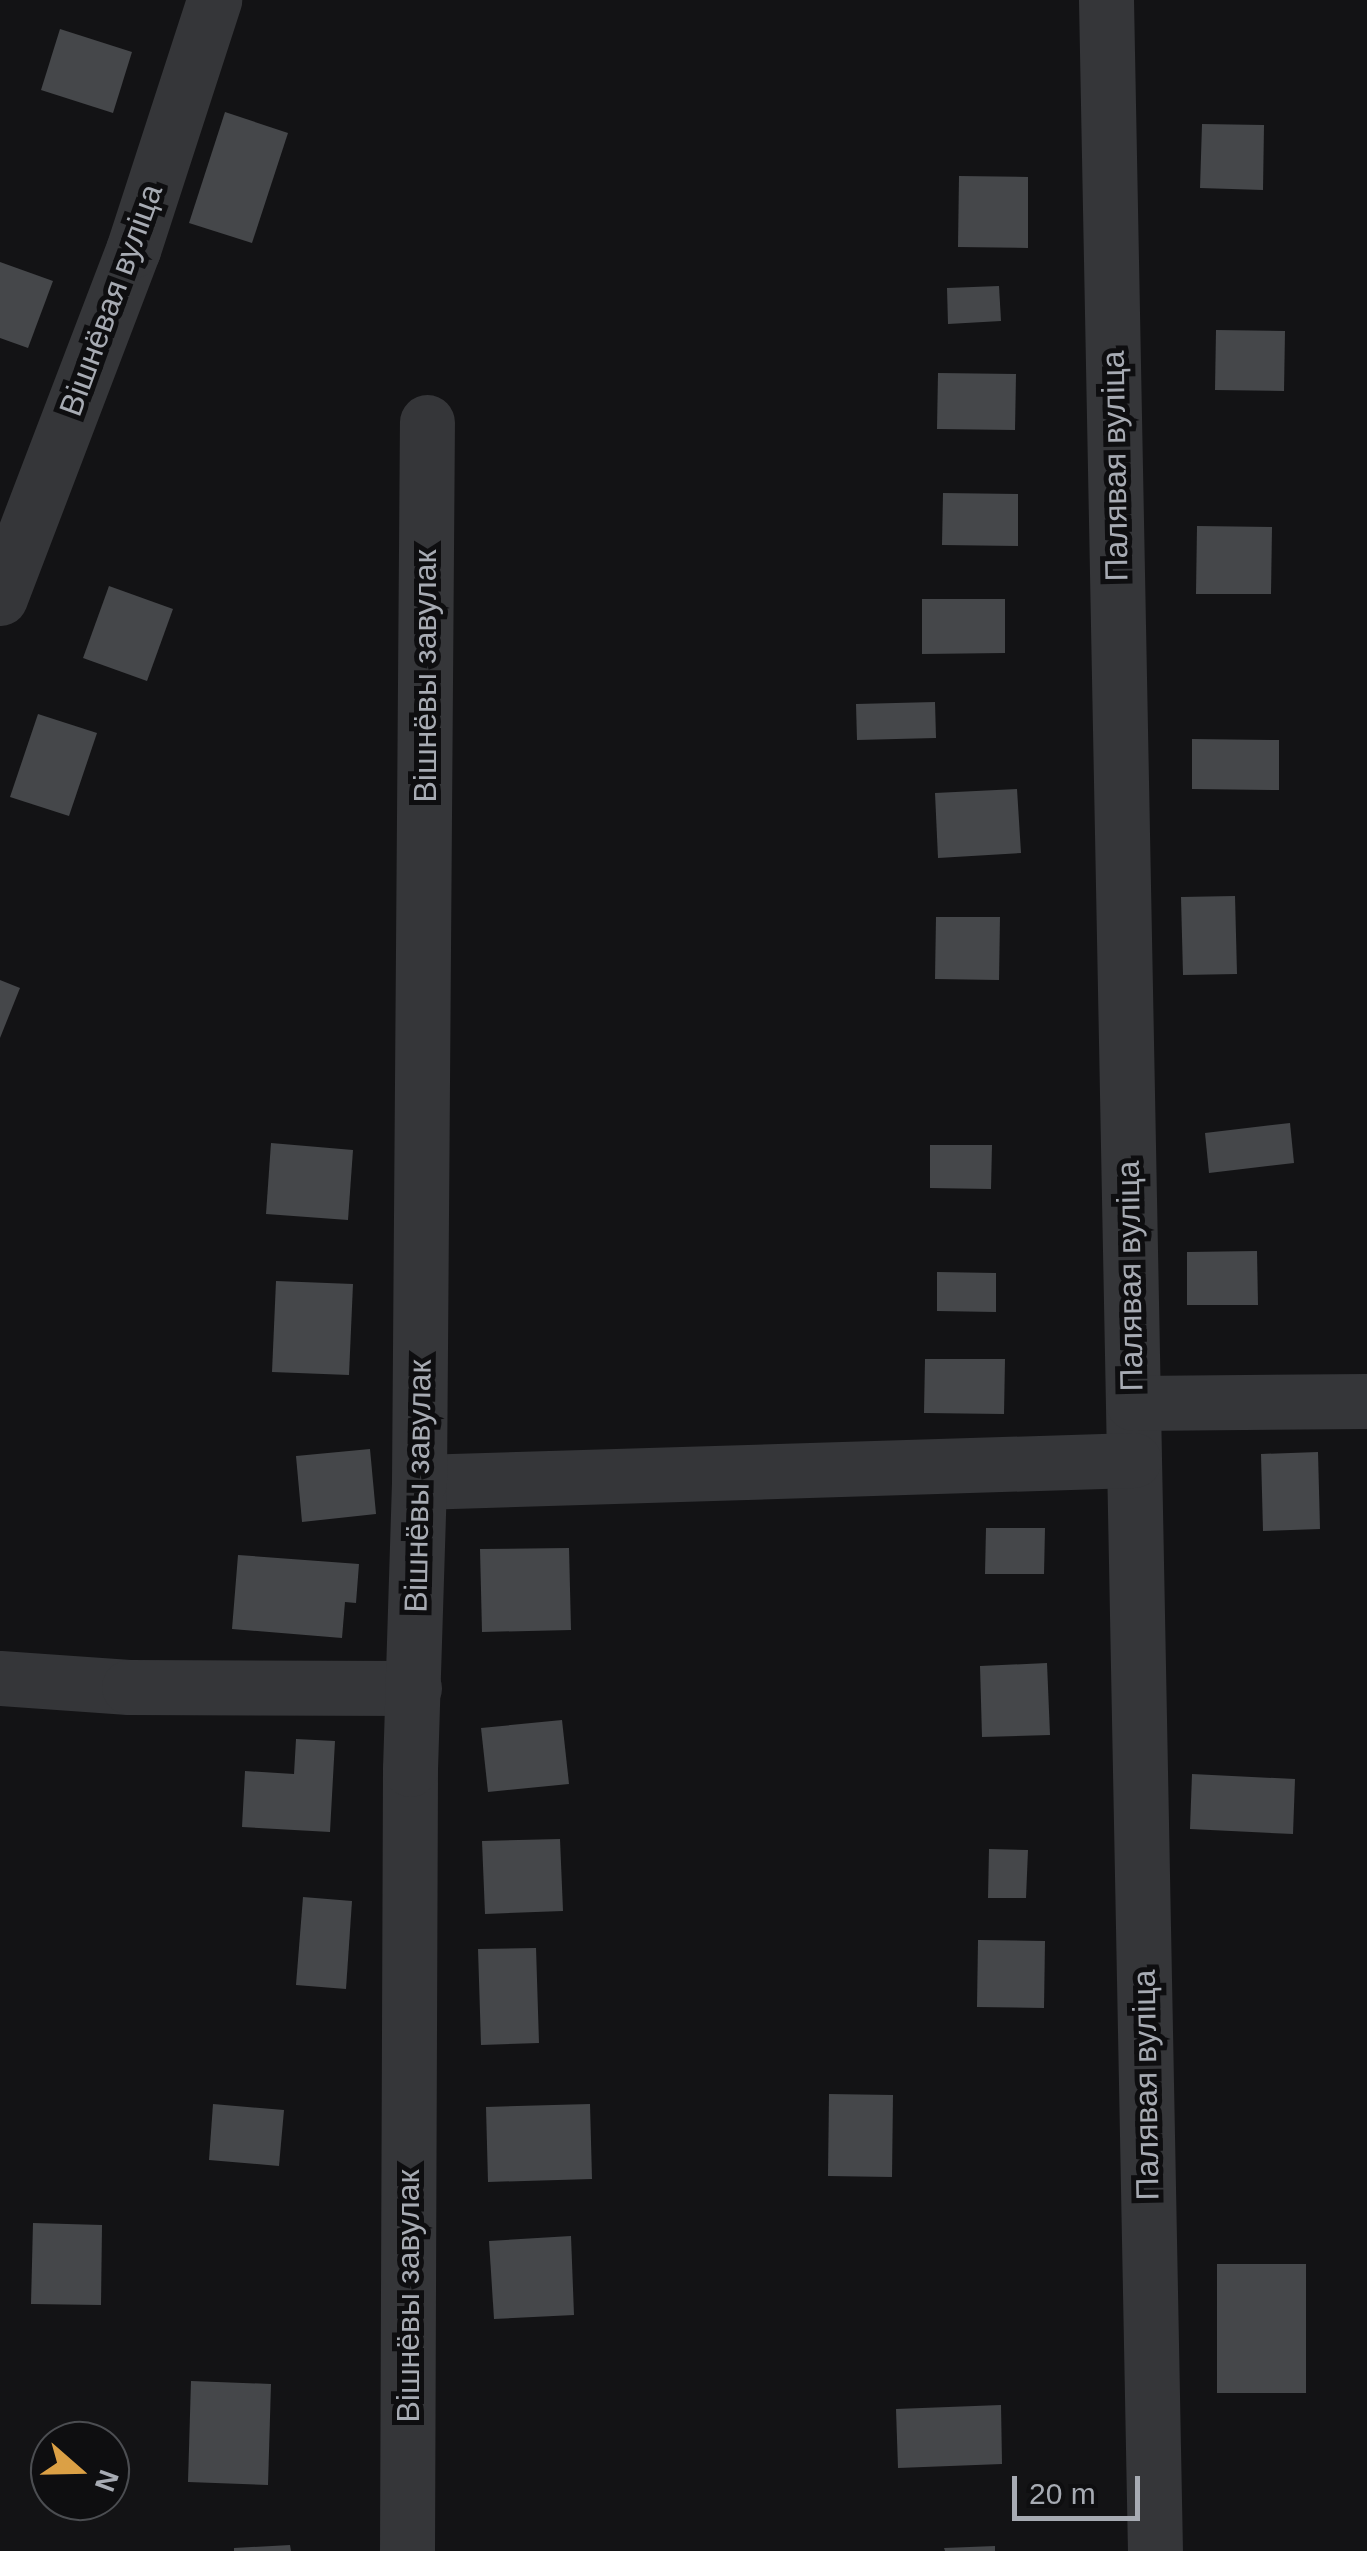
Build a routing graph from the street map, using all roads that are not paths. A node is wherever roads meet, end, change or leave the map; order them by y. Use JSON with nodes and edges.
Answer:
{"nodes":[{"id":1,"x":214,"y":0,"type":"edge"},
{"id":2,"x":1106,"y":0,"type":"edge"},
{"id":3,"x":427,"y":422,"type":"dead end"},
{"id":4,"x":0,"y":598,"type":"edge"},
{"id":5,"x":1367,"y":1401,"type":"edge"},
{"id":6,"x":1133,"y":1404,"type":"junction"},
{"id":7,"x":1134,"y":1460,"type":"junction"},
{"id":8,"x":419,"y":1482,"type":"junction"},
{"id":9,"x":0,"y":1678,"type":"edge"},
{"id":10,"x":414,"y":1688,"type":"junction"},
{"id":11,"x":407,"y":2551,"type":"edge"},
{"id":12,"x":1155,"y":2551,"type":"edge"}],
"edges":[{"from":1,"to":4,"type":"street","name":"Вішнёвая вуліца"},
{"from":2,"to":6,"type":"street","name":"Палявая вуліца"},
{"from":3,"to":8,"type":"street","name":"Вішнёвы завулак"},
{"from":5,"to":6,"type":"street"},
{"from":6,"to":7,"type":"street","name":"Палявая вуліца"},
{"from":7,"to":8,"type":"street"},
{"from":7,"to":12,"type":"street","name":"Палявая вуліца"},
{"from":8,"to":10,"type":"street","name":"Вішнёвы завулак"},
{"from":9,"to":10,"type":"street"},
{"from":10,"to":11,"type":"street","name":"Вішнёвы завулак"}]}
